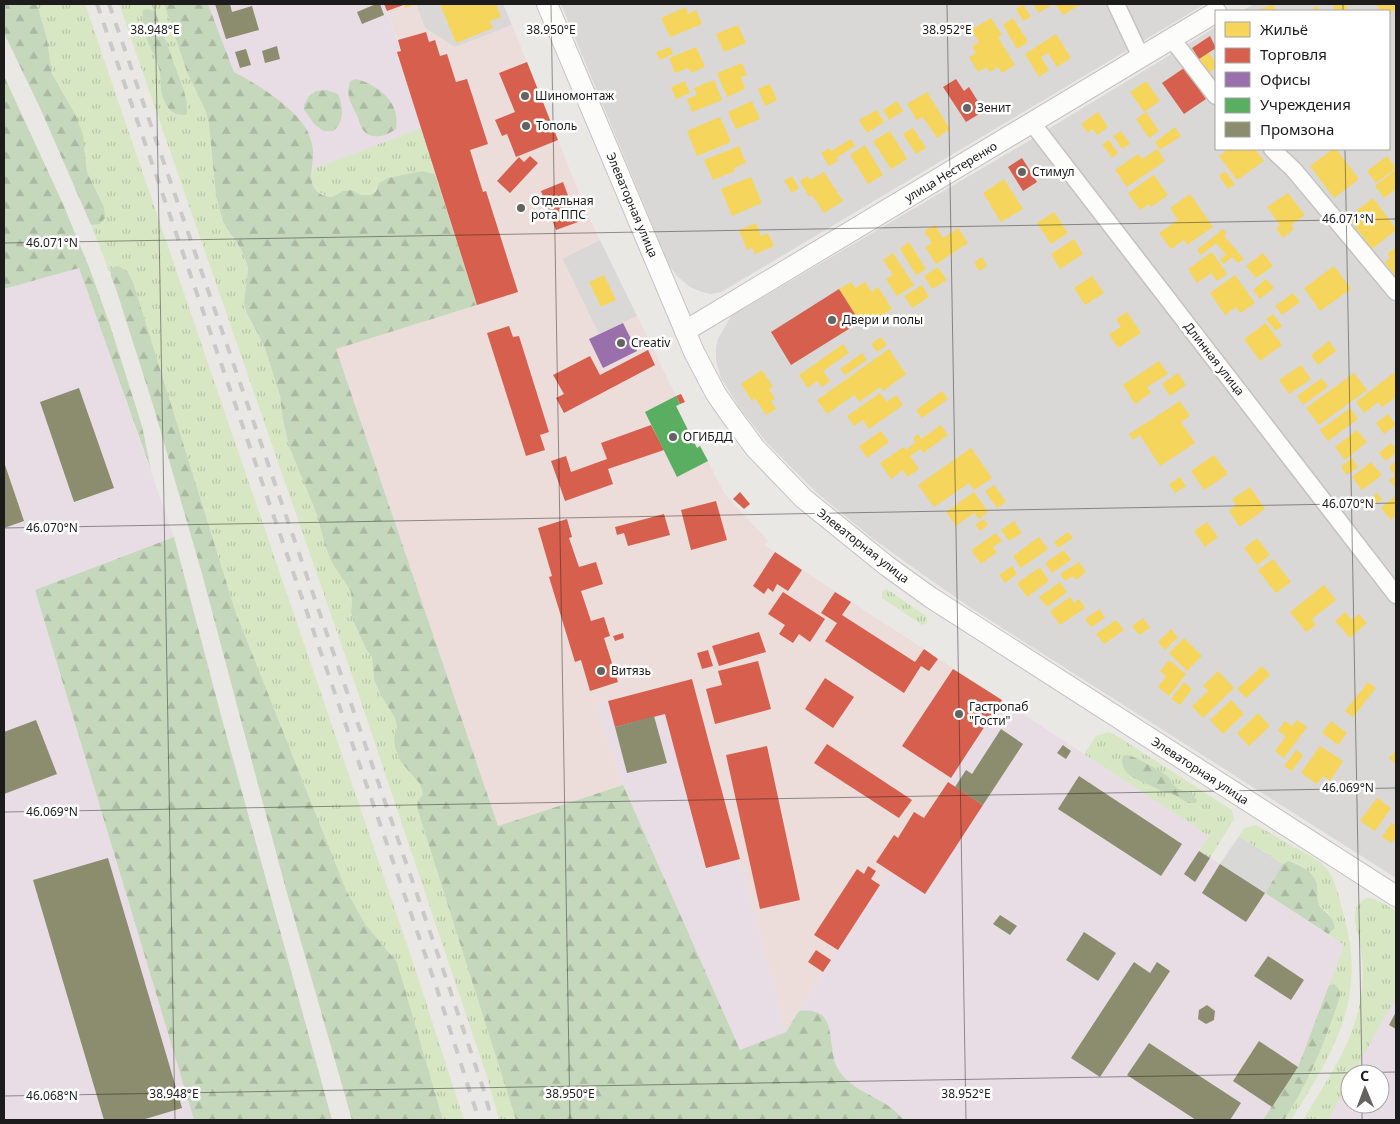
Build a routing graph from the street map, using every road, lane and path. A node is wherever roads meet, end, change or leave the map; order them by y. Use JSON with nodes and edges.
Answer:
{"nodes":[{"id":1,"x":547,"y":4,"type":"edge"},
{"id":2,"x":1116,"y":4,"type":"edge"},
{"id":3,"x":1215,"y":13,"type":"edge"},
{"id":4,"x":1172,"y":39,"type":"junction"},
{"id":5,"x":1142,"y":57,"type":"junction"},
{"id":6,"x":1215,"y":95,"type":"edge"},
{"id":7,"x":1032,"y":123,"type":"junction"},
{"id":8,"x":1273,"y":150,"type":"edge"},
{"id":9,"x":1396,"y":292,"type":"edge"},
{"id":10,"x":685,"y":331,"type":"junction"},
{"id":11,"x":1396,"y":595,"type":"edge"},
{"id":12,"x":1396,"y":896,"type":"edge"}],
"edges":[{"from":1,"to":10,"type":"street","name":"Элеваторная улица"},
{"from":2,"to":5,"type":"street"},
{"from":3,"to":4,"type":"street","name":"улица Нестеренко"},
{"from":4,"to":5,"type":"street","name":"улица Нестеренко"},
{"from":4,"to":6,"type":"street"},
{"from":5,"to":7,"type":"street","name":"улица Нестеренко"},
{"from":7,"to":10,"type":"street","name":"улица Нестеренко"},
{"from":7,"to":11,"type":"street","name":"Длинная улица"},
{"from":8,"to":9,"type":"street"},
{"from":10,"to":12,"type":"street","name":"Элеваторная улица"}]}
